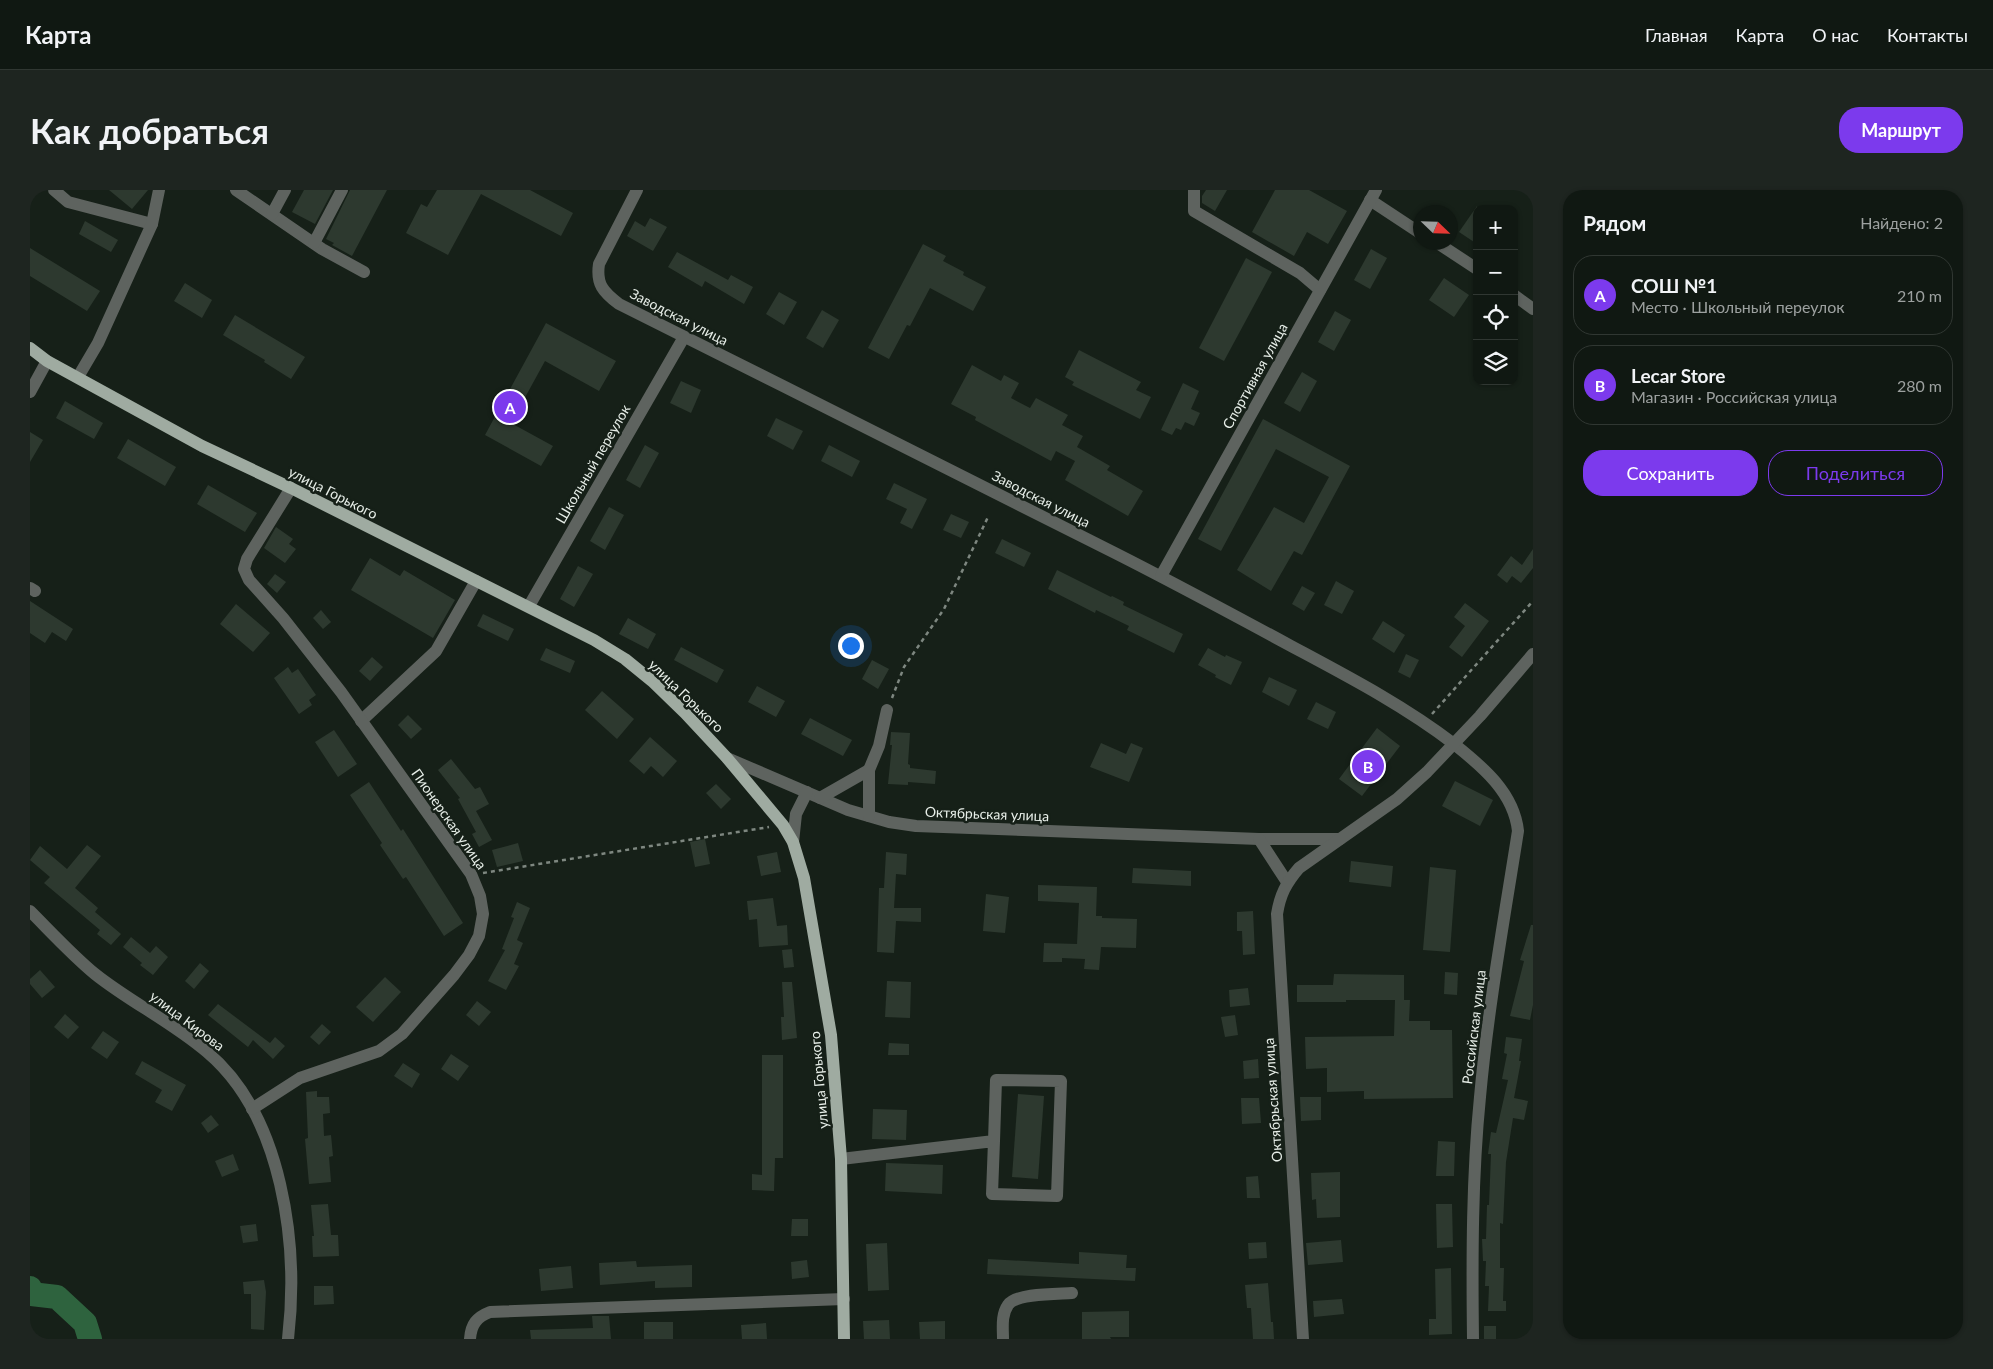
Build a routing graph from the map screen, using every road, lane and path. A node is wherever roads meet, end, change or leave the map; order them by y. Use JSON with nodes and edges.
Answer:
{"nodes":[{"id":1,"x":54,"y":190,"type":"edge"},
{"id":2,"x":236,"y":190,"type":"edge"},
{"id":3,"x":285,"y":190,"type":"edge"},
{"id":4,"x":342,"y":190,"type":"edge"},
{"id":5,"x":637,"y":190,"type":"edge"},
{"id":6,"x":1194,"y":190,"type":"edge"},
{"id":7,"x":160,"y":191,"type":"edge"},
{"id":8,"x":1373,"y":195,"type":"edge"},
{"id":9,"x":272,"y":214,"type":"junction"},
{"id":10,"x":152,"y":224,"type":"junction"},
{"id":11,"x":1413,"y":227,"type":"edge"},
{"id":12,"x":314,"y":243,"type":"junction"},
{"id":13,"x":1448,"y":250,"type":"edge"},
{"id":14,"x":1473,"y":266,"type":"edge"},
{"id":15,"x":364,"y":272,"type":"dead end"},
{"id":16,"x":1320,"y":290,"type":"junction"},
{"id":17,"x":1518,"y":298,"type":"edge"},
{"id":18,"x":1533,"y":309,"type":"edge"},
{"id":19,"x":684,"y":337,"type":"junction"},
{"id":20,"x":30,"y":348,"type":"edge"},
{"id":21,"x":47,"y":361,"type":"junction"},
{"id":22,"x":78,"y":378,"type":"junction"},
{"id":23,"x":30,"y":392,"type":"edge"},
{"id":24,"x":291,"y":488,"type":"junction"},
{"id":25,"x":988,"y":517,"type":"dead end"},
{"id":26,"x":1161,"y":576,"type":"junction"},
{"id":27,"x":476,"y":582,"type":"junction"},
{"id":28,"x":1533,"y":601,"type":"edge"},
{"id":29,"x":529,"y":606,"type":"junction"},
{"id":30,"x":1533,"y":654,"type":"edge"},
{"id":31,"x":888,"y":710,"type":"joint"},
{"id":32,"x":362,"y":721,"type":"junction"},
{"id":33,"x":1424,"y":723,"type":"junction"},
{"id":34,"x":1454,"y":744,"type":"junction"},
{"id":35,"x":727,"y":758,"type":"junction"},
{"id":36,"x":869,"y":770,"type":"junction"},
{"id":37,"x":807,"y":792,"type":"junction"},
{"id":38,"x":820,"y":798,"type":"junction"},
{"id":39,"x":869,"y":816,"type":"junction"},
{"id":40,"x":783,"y":825,"type":"junction"},
{"id":41,"x":1259,"y":839,"type":"junction"},
{"id":42,"x":1340,"y":839,"type":"junction"},
{"id":43,"x":793,"y":842,"type":"junction"},
{"id":44,"x":471,"y":874,"type":"junction"},
{"id":45,"x":1287,"y":882,"type":"junction"},
{"id":46,"x":30,"y":911,"type":"edge"},
{"id":47,"x":252,"y":1109,"type":"junction"},
{"id":48,"x":994,"y":1141,"type":"junction"},
{"id":49,"x":841,"y":1159,"type":"junction"},
{"id":50,"x":1072,"y":1293,"type":"dead end"},
{"id":51,"x":844,"y":1299,"type":"junction"},
{"id":52,"x":288,"y":1339,"type":"edge"},
{"id":53,"x":470,"y":1339,"type":"edge"},
{"id":54,"x":844,"y":1339,"type":"edge"},
{"id":55,"x":1002,"y":1339,"type":"edge"},
{"id":56,"x":1303,"y":1339,"type":"edge"},
{"id":57,"x":1473,"y":1339,"type":"edge"}],
"edges":[{"from":1,"to":10,"type":"street"},
{"from":2,"to":9,"type":"street"},
{"from":3,"to":9,"type":"street"},
{"from":4,"to":12,"type":"street"},
{"from":5,"to":19,"type":"street","name":"Заводская улица"},
{"from":6,"to":16,"type":"street"},
{"from":7,"to":10,"type":"street"},
{"from":8,"to":11,"type":"street"},
{"from":8,"to":16,"type":"street","name":"Спортивная улица"},
{"from":9,"to":12,"type":"street"},
{"from":10,"to":22,"type":"street"},
{"from":12,"to":15,"type":"street"},
{"from":13,"to":14,"type":"street"},
{"from":16,"to":26,"type":"street","name":"Спортивная улица"},
{"from":17,"to":18,"type":"street"},
{"from":19,"to":26,"type":"street","name":"Заводская улица"},
{"from":19,"to":29,"type":"street","name":"Школьный переулок"},
{"from":20,"to":21,"type":"main road","name":"улица Горького"},
{"from":21,"to":22,"type":"main road","name":"улица Горького"},
{"from":21,"to":23,"type":"street"},
{"from":22,"to":24,"type":"main road","name":"улица Горького"},
{"from":24,"to":27,"type":"main road","name":"улица Горького"},
{"from":24,"to":32,"type":"street","name":"Пионерская улица"},
{"from":25,"to":31,"type":"path"},
{"from":26,"to":33,"type":"street","name":"Заводская улица"},
{"from":27,"to":29,"type":"main road","name":"улица Горького"},
{"from":27,"to":32,"type":"street"},
{"from":28,"to":33,"type":"path"},
{"from":29,"to":35,"type":"main road","name":"улица Горького"},
{"from":30,"to":34,"type":"street"},
{"from":31,"to":36,"type":"street"},
{"from":32,"to":44,"type":"street","name":"Пионерская улица"},
{"from":33,"to":34,"type":"street","name":"Заводская улица"},
{"from":34,"to":42,"type":"street"},
{"from":34,"to":57,"type":"street","name":"Российская улица"},
{"from":35,"to":37,"type":"street","name":"Октябрьская улица"},
{"from":35,"to":40,"type":"main road","name":"улица Горького"},
{"from":36,"to":38,"type":"street"},
{"from":36,"to":39,"type":"street"},
{"from":37,"to":38,"type":"street","name":"Октябрьская улица"},
{"from":37,"to":43,"type":"street"},
{"from":38,"to":39,"type":"street","name":"Октябрьская улица"},
{"from":39,"to":41,"type":"street","name":"Октябрьская улица"},
{"from":40,"to":43,"type":"main road","name":"улица Горького"},
{"from":40,"to":44,"type":"path"},
{"from":41,"to":42,"type":"street","name":"Октябрьская улица"},
{"from":41,"to":45,"type":"street"},
{"from":42,"to":45,"type":"street"},
{"from":43,"to":49,"type":"main road","name":"улица Горького"},
{"from":44,"to":47,"type":"street","name":"Пионерская улица"},
{"from":45,"to":56,"type":"street","name":"Октябрьская улица"},
{"from":46,"to":47,"type":"street","name":"улица Кирова"},
{"from":47,"to":52,"type":"street","name":"улица Кирова"},
{"from":48,"to":48,"type":"street"},
{"from":48,"to":49,"type":"street"},
{"from":49,"to":51,"type":"main road","name":"улица Горького"},
{"from":50,"to":55,"type":"street"},
{"from":51,"to":53,"type":"street"},
{"from":51,"to":54,"type":"main road","name":"улица Горького"}]}
